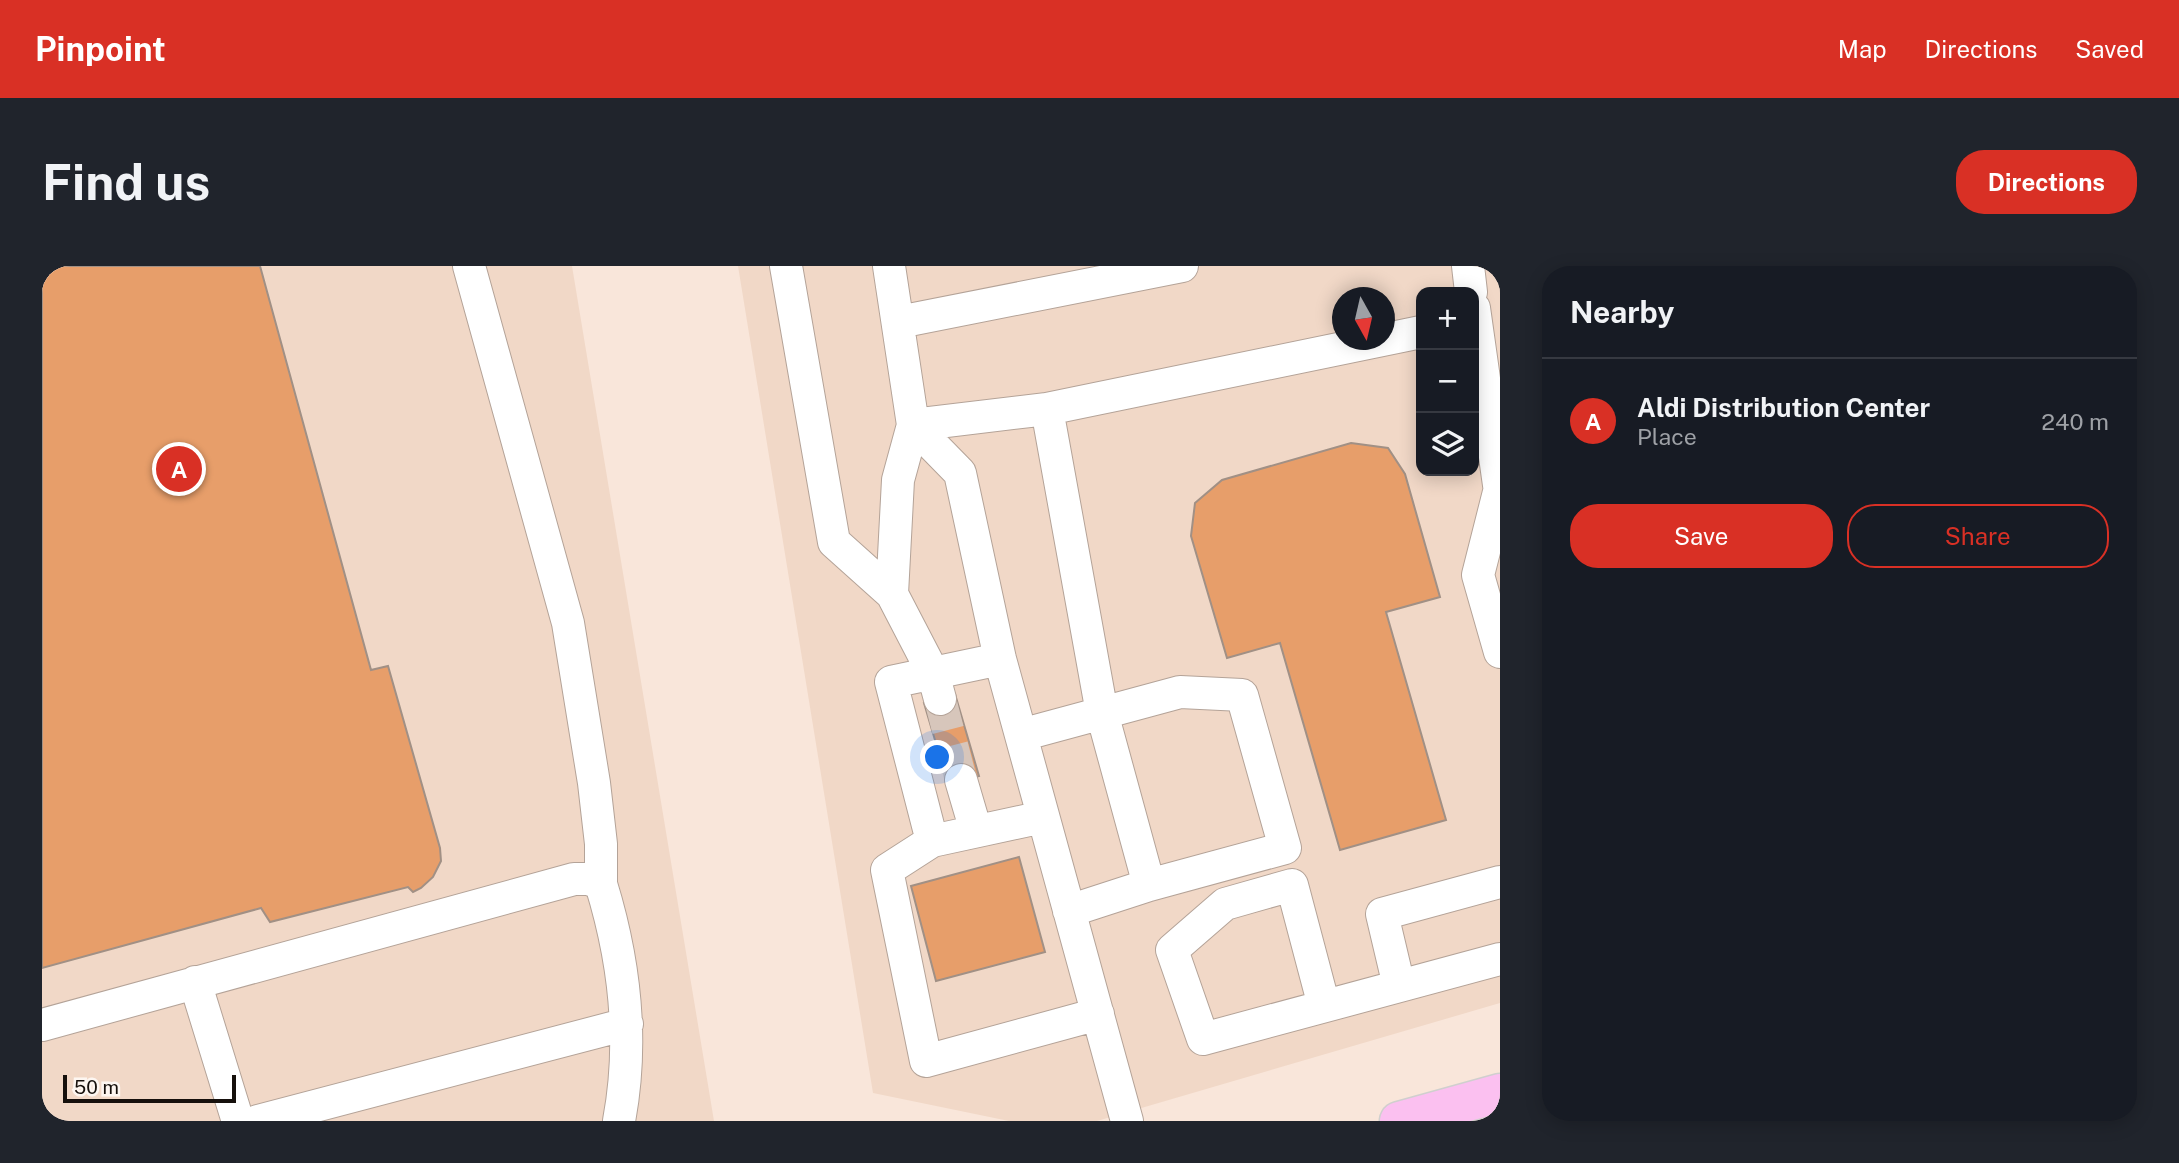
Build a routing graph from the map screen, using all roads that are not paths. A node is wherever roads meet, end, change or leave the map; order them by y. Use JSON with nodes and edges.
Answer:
{"nodes":[{"id":1,"x":469,"y":266,"type":"edge"},
{"id":2,"x":786,"y":266,"type":"edge"},
{"id":3,"x":889,"y":266,"type":"edge"},
{"id":4,"x":1182,"y":266,"type":"edge"},
{"id":5,"x":1468,"y":266,"type":"edge"},
{"id":6,"x":899,"y":322,"type":"junction"},
{"id":7,"x":1416,"y":333,"type":"edge"},
{"id":8,"x":1484,"y":334,"type":"edge"},
{"id":9,"x":1047,"y":409,"type":"junction"},
{"id":10,"x":913,"y":425,"type":"junction"},
{"id":11,"x":1499,"y":490,"type":"edge"},
{"id":12,"x":892,"y":594,"type":"junction"},
{"id":13,"x":1500,"y":652,"type":"edge"},
{"id":14,"x":1000,"y":659,"type":"junction"},
{"id":15,"x":936,"y":686,"type":"junction"},
{"id":16,"x":1102,"y":713,"type":"junction"},
{"id":17,"x":1021,"y":735,"type":"junction"},
{"id":18,"x":961,"y":780,"type":"tunnel mouth"},
{"id":19,"x":1042,"y":817,"type":"junction"},
{"id":20,"x":976,"y":831,"type":"junction"},
{"id":21,"x":932,"y":841,"type":"junction"},
{"id":22,"x":1500,"y":882,"type":"edge"},
{"id":23,"x":601,"y":884,"type":"junction"},
{"id":24,"x":1149,"y":885,"type":"junction"},
{"id":25,"x":1069,"y":911,"type":"junction"},
{"id":26,"x":1500,"y":958,"type":"edge"},
{"id":27,"x":195,"y":982,"type":"junction"},
{"id":28,"x":1399,"y":986,"type":"junction"},
{"id":29,"x":1324,"y":1006,"type":"junction"},
{"id":30,"x":1098,"y":1014,"type":"junction"},
{"id":31,"x":627,"y":1024,"type":"junction"},
{"id":32,"x":42,"y":1025,"type":"edge"},
{"id":33,"x":1500,"y":1093,"type":"edge"},
{"id":34,"x":242,"y":1121,"type":"edge"},
{"id":35,"x":258,"y":1121,"type":"edge"},
{"id":36,"x":619,"y":1121,"type":"edge"},
{"id":37,"x":1127,"y":1121,"type":"edge"},
{"id":38,"x":1399,"y":1121,"type":"edge"}],
"edges":[{"from":1,"to":23,"type":"lane"},
{"from":2,"to":12,"type":"lane"},
{"from":3,"to":6,"type":"lane"},
{"from":4,"to":6,"type":"lane"},
{"from":5,"to":8,"type":"lane"},
{"from":6,"to":10,"type":"lane"},
{"from":7,"to":9,"type":"lane"},
{"from":8,"to":11,"type":"lane"},
{"from":9,"to":10,"type":"lane"},
{"from":9,"to":16,"type":"lane"},
{"from":10,"to":12,"type":"lane"},
{"from":10,"to":14,"type":"lane"},
{"from":11,"to":13,"type":"lane"},
{"from":12,"to":15,"type":"lane"},
{"from":14,"to":15,"type":"lane"},
{"from":14,"to":17,"type":"lane"},
{"from":15,"to":21,"type":"lane"},
{"from":16,"to":17,"type":"lane"},
{"from":16,"to":24,"type":"lane"},
{"from":16,"to":24,"type":"lane"},
{"from":17,"to":19,"type":"lane"},
{"from":18,"to":20,"type":"lane"},
{"from":19,"to":20,"type":"lane"},
{"from":19,"to":25,"type":"lane"},
{"from":20,"to":21,"type":"lane"},
{"from":21,"to":30,"type":"lane"},
{"from":22,"to":28,"type":"lane"},
{"from":23,"to":27,"type":"lane"},
{"from":23,"to":31,"type":"lane"},
{"from":24,"to":25,"type":"lane"},
{"from":25,"to":30,"type":"lane"},
{"from":26,"to":28,"type":"lane"},
{"from":27,"to":32,"type":"lane"},
{"from":27,"to":34,"type":"lane"},
{"from":28,"to":29,"type":"lane"},
{"from":29,"to":29,"type":"lane"},
{"from":30,"to":37,"type":"lane"},
{"from":31,"to":35,"type":"lane"},
{"from":31,"to":36,"type":"lane"},
{"from":33,"to":38,"type":"main road"}]}
